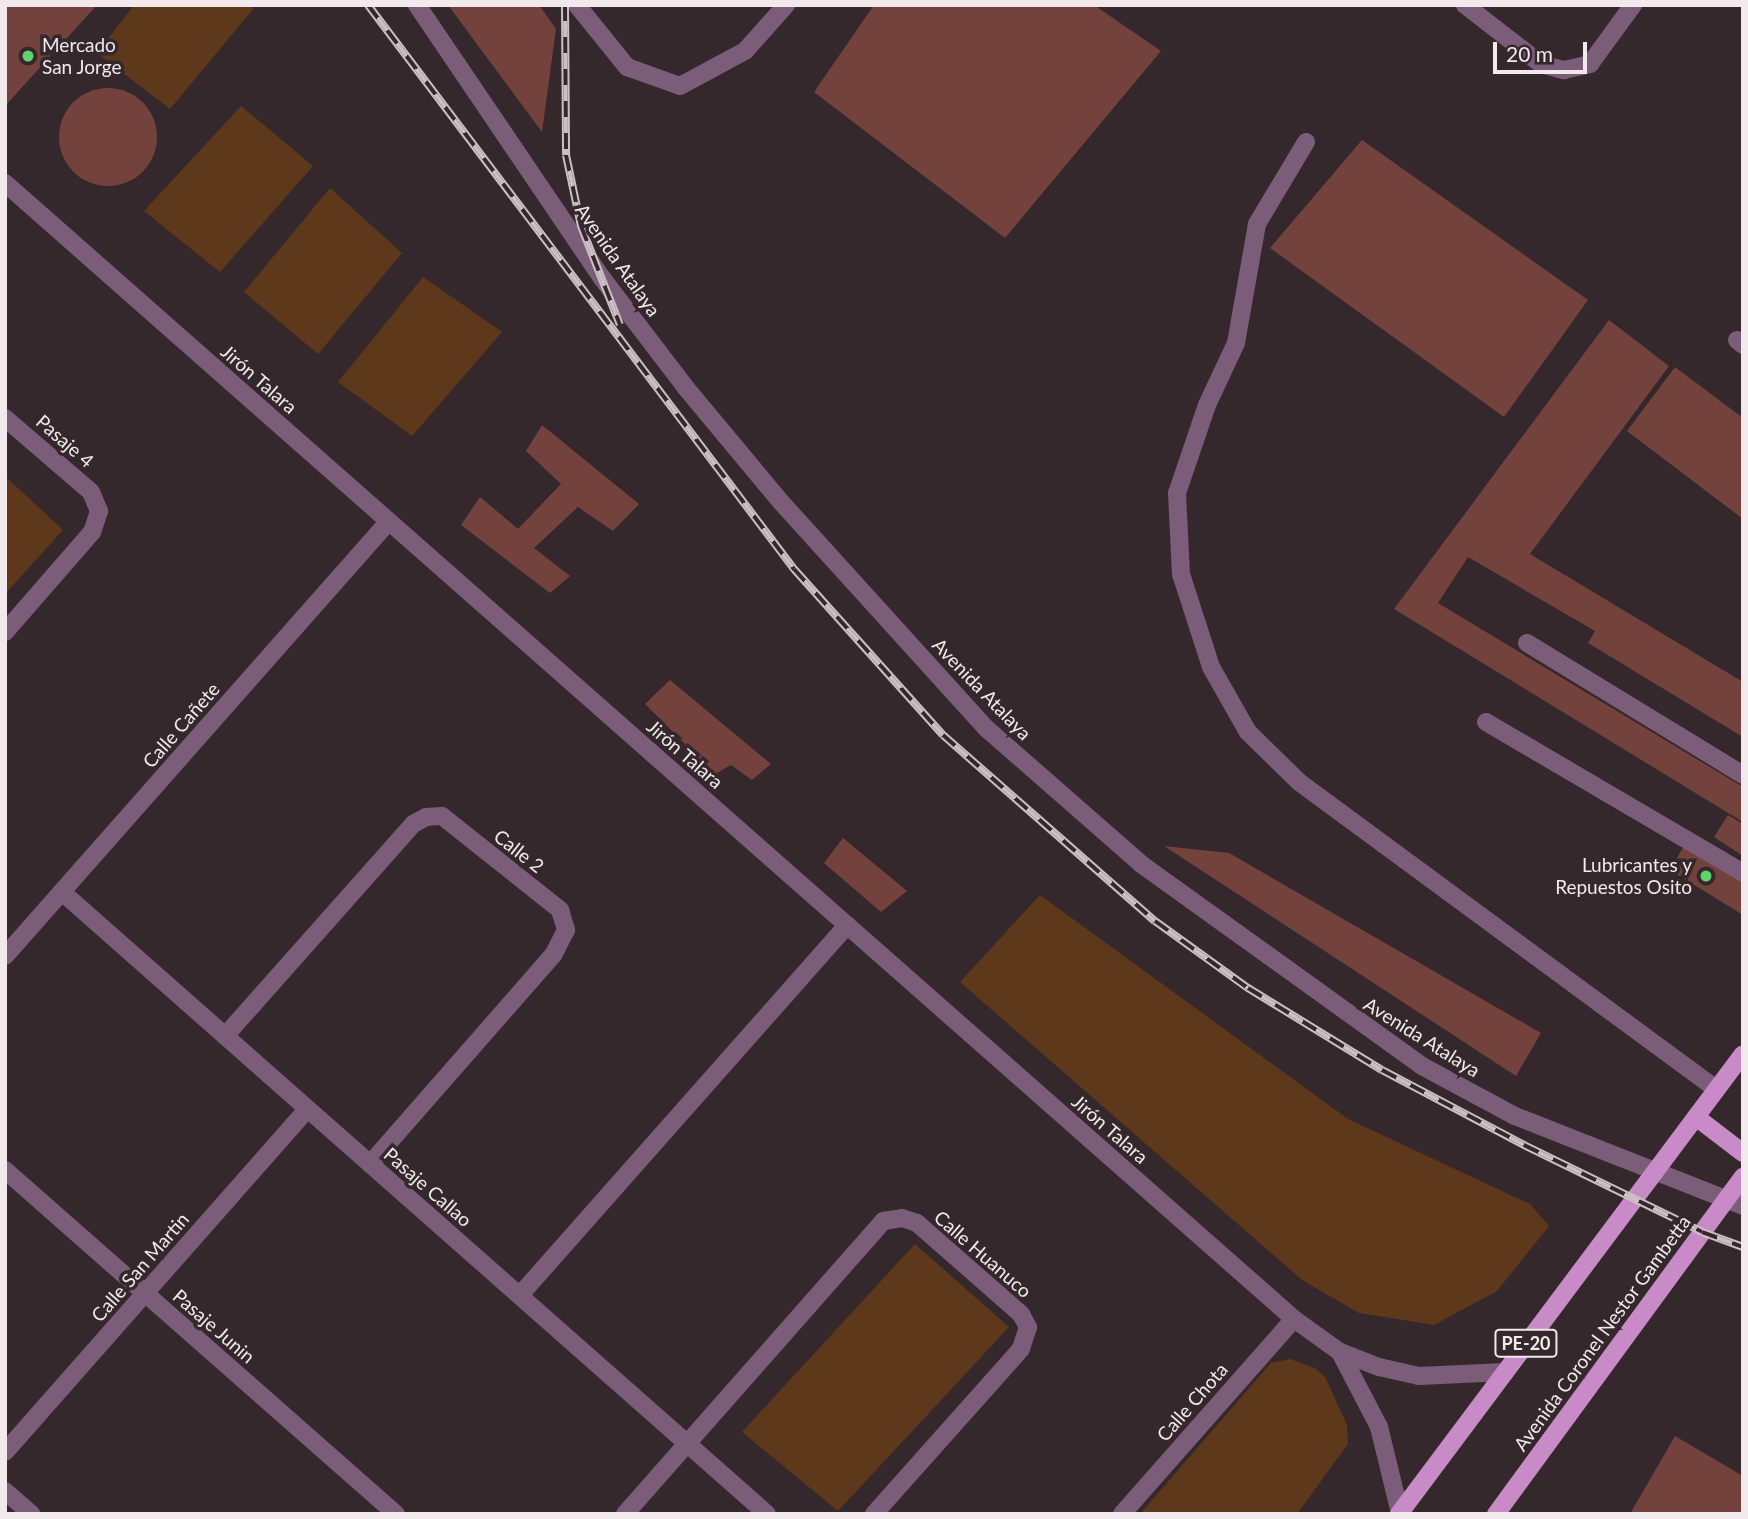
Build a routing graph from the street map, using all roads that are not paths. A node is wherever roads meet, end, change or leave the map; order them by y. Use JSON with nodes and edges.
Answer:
{"nodes":[{"id":1,"x":416,"y":5,"type":"edge"},
{"id":2,"x":577,"y":5,"type":"edge"},
{"id":3,"x":786,"y":5,"type":"edge"},
{"id":4,"x":1465,"y":5,"type":"edge"},
{"id":5,"x":1633,"y":5,"type":"edge"},
{"id":6,"x":1306,"y":142,"type":"dead end"},
{"id":7,"x":5,"y":183,"type":"edge"},
{"id":8,"x":5,"y":418,"type":"edge"},
{"id":9,"x":389,"y":521,"type":"junction"},
{"id":10,"x":5,"y":632,"type":"edge"},
{"id":11,"x":1527,"y":643,"type":"dead end"},
{"id":12,"x":1486,"y":722,"type":"dead end"},
{"id":13,"x":1743,"y":775,"type":"edge"},
{"id":14,"x":1743,"y":873,"type":"edge"},
{"id":15,"x":62,"y":892,"type":"junction"},
{"id":16,"x":847,"y":925,"type":"junction"},
{"id":17,"x":5,"y":956,"type":"edge"},
{"id":18,"x":225,"y":1036,"type":"junction"},
{"id":19,"x":1743,"y":1054,"type":"edge"},
{"id":20,"x":1716,"y":1089,"type":"junction"},
{"id":21,"x":307,"y":1110,"type":"junction"},
{"id":22,"x":1696,"y":1117,"type":"junction"},
{"id":23,"x":1743,"y":1153,"type":"edge"},
{"id":24,"x":370,"y":1164,"type":"junction"},
{"id":25,"x":5,"y":1170,"type":"edge"},
{"id":26,"x":1654,"y":1172,"type":"junction"},
{"id":27,"x":1743,"y":1177,"type":"edge"},
{"id":28,"x":1734,"y":1203,"type":"edge"},
{"id":29,"x":145,"y":1294,"type":"junction"},
{"id":30,"x":520,"y":1296,"type":"junction"},
{"id":31,"x":1294,"y":1319,"type":"junction"},
{"id":32,"x":1340,"y":1352,"type":"junction"},
{"id":33,"x":1505,"y":1372,"type":"junction"},
{"id":34,"x":687,"y":1443,"type":"junction"},
{"id":35,"x":5,"y":1452,"type":"edge"},
{"id":36,"x":5,"y":1491,"type":"edge"},
{"id":37,"x":1399,"y":1513,"type":"edge"},
{"id":38,"x":31,"y":1514,"type":"edge"},
{"id":39,"x":396,"y":1514,"type":"edge"},
{"id":40,"x":625,"y":1514,"type":"edge"},
{"id":41,"x":767,"y":1514,"type":"edge"},
{"id":42,"x":874,"y":1514,"type":"edge"},
{"id":43,"x":1122,"y":1514,"type":"edge"},
{"id":44,"x":1496,"y":1514,"type":"edge"}],
"edges":[{"from":1,"to":26,"type":"street","name":"Avenida Atalaya"},
{"from":2,"to":3,"type":"street"},
{"from":4,"to":5,"type":"street"},
{"from":6,"to":20,"type":"street"},
{"from":7,"to":9,"type":"street","name":"Jirón Talara"},
{"from":8,"to":10,"type":"street","name":"Pasaje 4"},
{"from":9,"to":15,"type":"street","name":"Calle Cañete"},
{"from":9,"to":16,"type":"street","name":"Jirón Talara"},
{"from":11,"to":13,"type":"street"},
{"from":12,"to":14,"type":"street"},
{"from":15,"to":17,"type":"street","name":"Calle Cañete"},
{"from":15,"to":18,"type":"street","name":"Pasaje Callao"},
{"from":16,"to":30,"type":"street"},
{"from":16,"to":31,"type":"street","name":"Jirón Talara"},
{"from":18,"to":21,"type":"street","name":"Pasaje Callao"},
{"from":18,"to":24,"type":"street","name":"Calle 2"},
{"from":19,"to":20,"type":"main road"},
{"from":20,"to":22,"type":"main road"},
{"from":21,"to":24,"type":"street","name":"Pasaje Callao"},
{"from":21,"to":29,"type":"street","name":"Calle San Martin"},
{"from":22,"to":23,"type":"main road"},
{"from":22,"to":26,"type":"main road","number":"PE-20"},
{"from":24,"to":30,"type":"street","name":"Pasaje Callao"},
{"from":25,"to":29,"type":"street","name":"Pasaje Junin"},
{"from":26,"to":28,"type":"street","name":"Avenida Atalaya"},
{"from":26,"to":33,"type":"main road","number":"PE-20"},
{"from":27,"to":28,"type":"main road","name":"Avenida Coronel Nestor Gambetta"},
{"from":28,"to":44,"type":"main road","name":"Avenida Coronel Nestor Gambetta"},
{"from":29,"to":35,"type":"street","name":"Calle San Martin"},
{"from":29,"to":39,"type":"street","name":"Pasaje Junin"},
{"from":30,"to":34,"type":"street","name":"Pasaje Callao"},
{"from":31,"to":32,"type":"street","name":"Jirón Talara"},
{"from":31,"to":43,"type":"street","name":"Calle Chota"},
{"from":32,"to":33,"type":"street","name":"Jirón Talara"},
{"from":32,"to":37,"type":"street","name":"Jirón Talara"},
{"from":33,"to":37,"type":"main road","number":"PE-20"},
{"from":34,"to":40,"type":"street","name":"Calle Huanuco"},
{"from":34,"to":41,"type":"street","name":"Pasaje Callao"},
{"from":34,"to":42,"type":"street","name":"Calle Huanuco"},
{"from":36,"to":38,"type":"street"}]}
